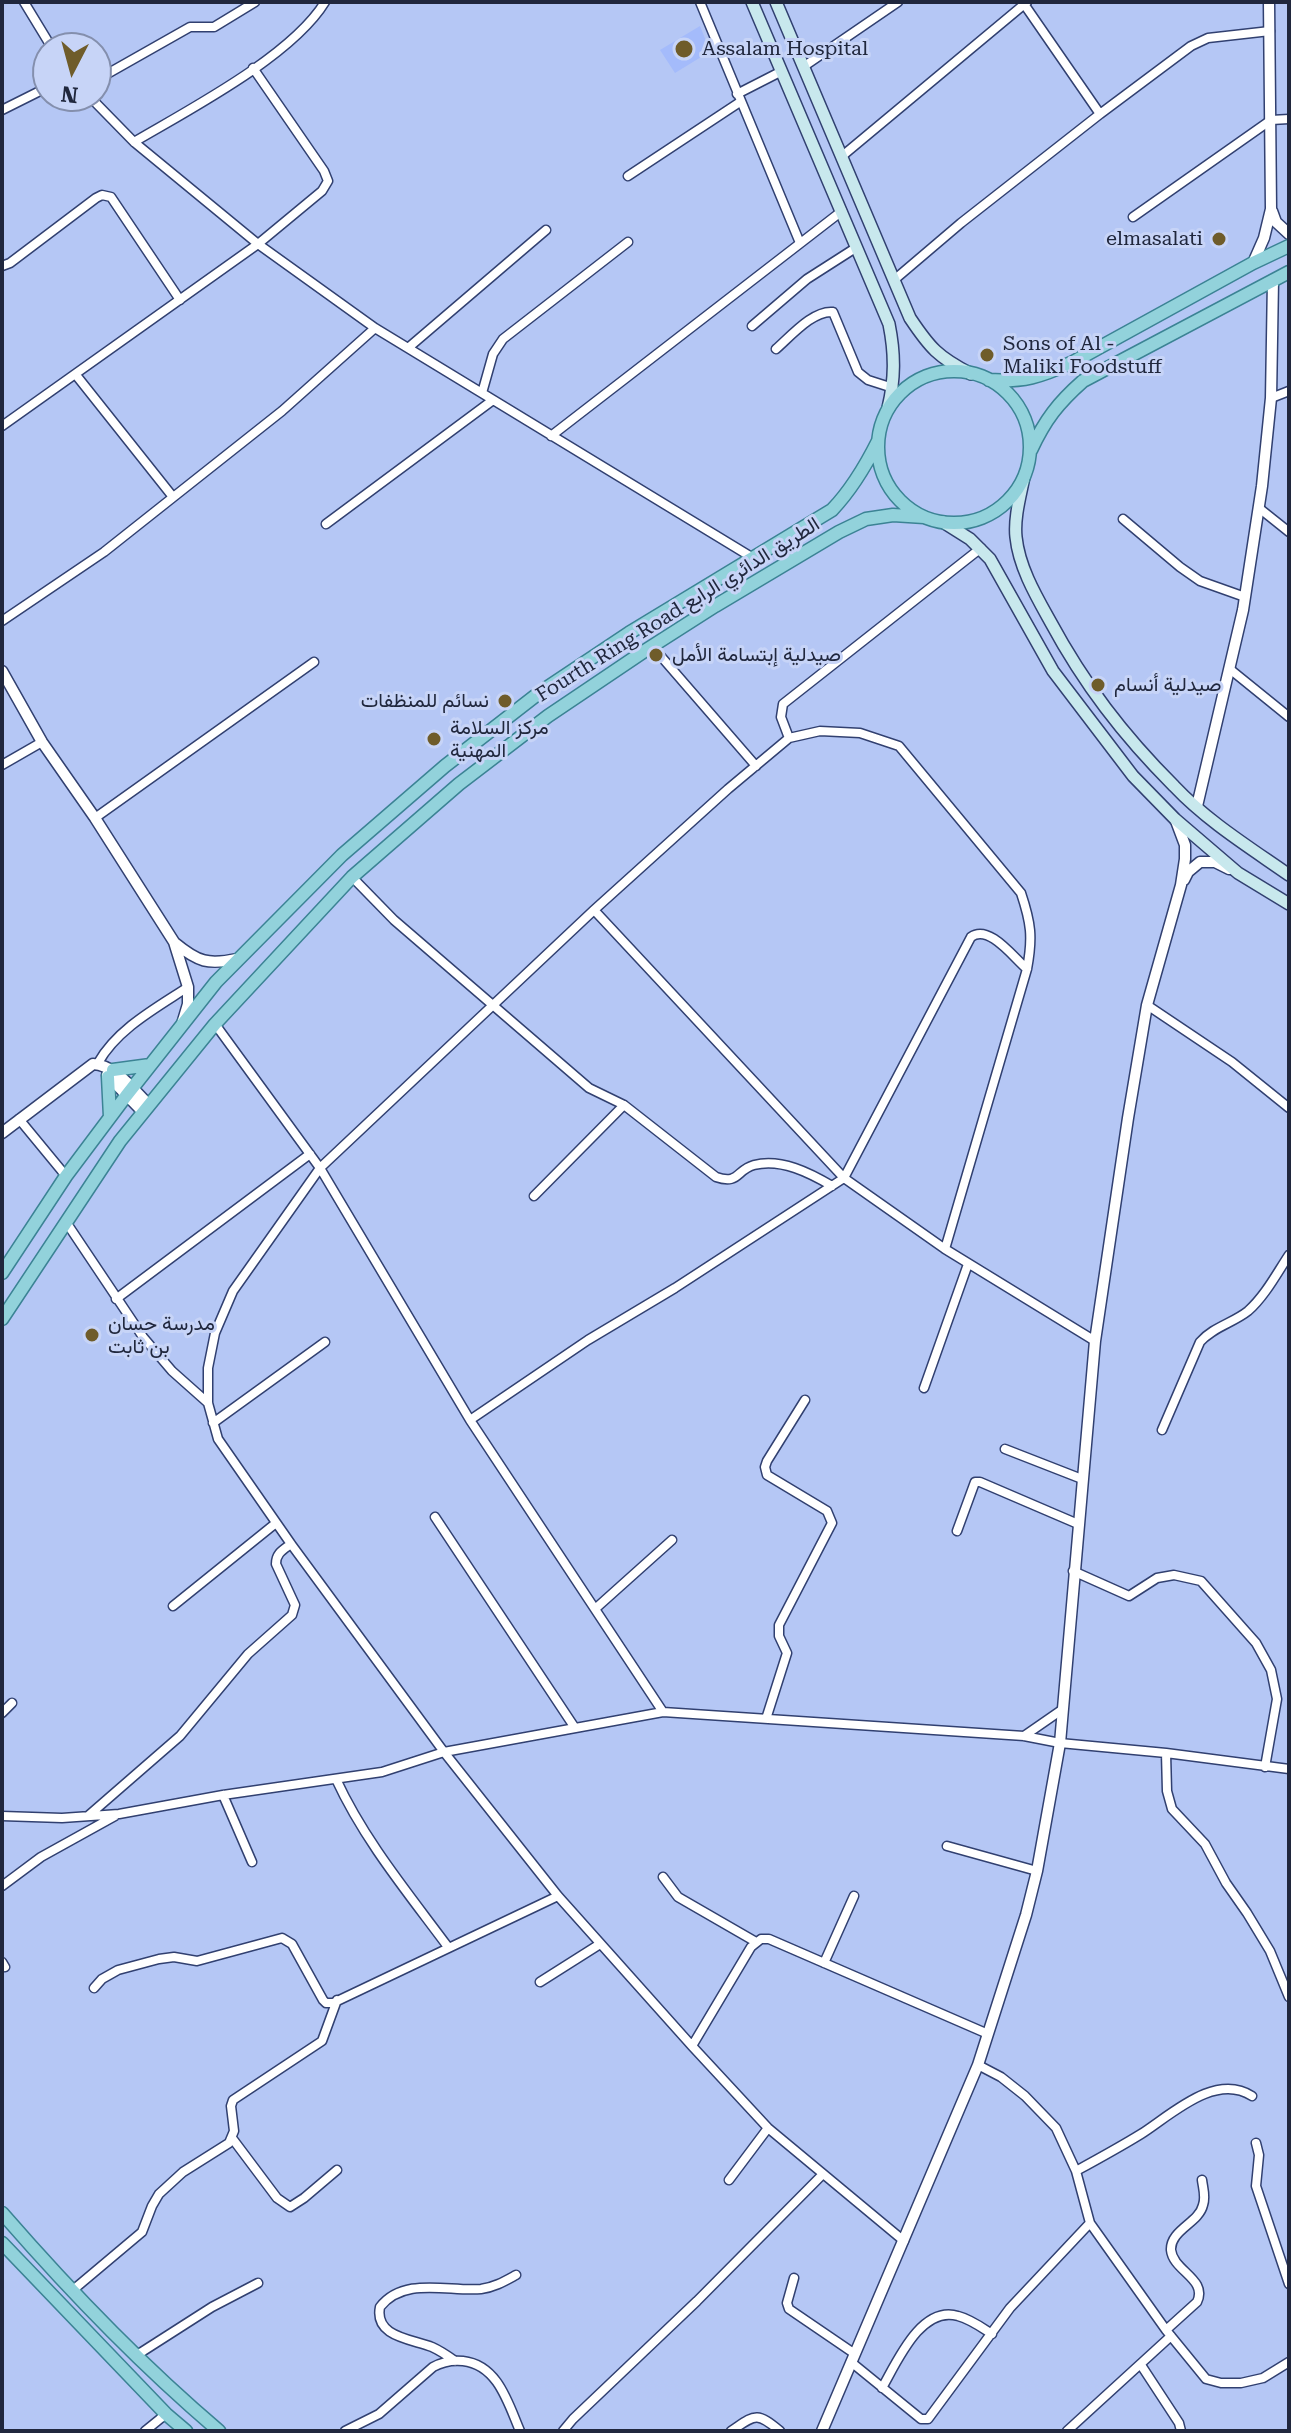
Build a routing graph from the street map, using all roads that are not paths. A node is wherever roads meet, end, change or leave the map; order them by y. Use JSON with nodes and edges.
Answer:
{"nodes":[{"id":1,"x":24,"y":2,"type":"edge"},
{"id":2,"x":255,"y":2,"type":"edge"},
{"id":3,"x":325,"y":2,"type":"edge"},
{"id":4,"x":700,"y":2,"type":"edge"},
{"id":5,"x":752,"y":2,"type":"edge"},
{"id":6,"x":776,"y":2,"type":"edge"},
{"id":7,"x":898,"y":2,"type":"edge"},
{"id":8,"x":1269,"y":2,"type":"edge"},
{"id":9,"x":1026,"y":3,"type":"edge"},
{"id":10,"x":1270,"y":31,"type":"junction"},
{"id":11,"x":42,"y":32,"type":"edge"},
{"id":12,"x":803,"y":67,"type":"junction"},
{"id":13,"x":253,"y":68,"type":"junction"},
{"id":14,"x":112,"y":71,"type":"edge"},
{"id":15,"x":782,"y":71,"type":"junction"},
{"id":16,"x":32,"y":95,"type":"edge"},
{"id":17,"x":738,"y":98,"type":"junction"},
{"id":18,"x":2,"y":110,"type":"edge"},
{"id":19,"x":105,"y":112,"type":"edge"},
{"id":20,"x":1100,"y":114,"type":"junction"},
{"id":21,"x":1289,"y":119,"type":"edge"},
{"id":22,"x":1271,"y":120,"type":"junction"},
{"id":23,"x":134,"y":142,"type":"junction"},
{"id":24,"x":841,"y":157,"type":"junction"},
{"id":25,"x":628,"y":176,"type":"dead end"},
{"id":26,"x":1271,"y":209,"type":"junction"},
{"id":27,"x":842,"y":211,"type":"junction"},
{"id":28,"x":1133,"y":217,"type":"dead end"},
{"id":29,"x":546,"y":230,"type":"dead end"},
{"id":30,"x":1289,"y":234,"type":"edge"},
{"id":31,"x":628,"y":242,"type":"dead end"},
{"id":32,"x":800,"y":243,"type":"junction"},
{"id":33,"x":258,"y":244,"type":"junction"},
{"id":34,"x":1289,"y":246,"type":"edge"},
{"id":35,"x":857,"y":247,"type":"junction"},
{"id":36,"x":1253,"y":263,"type":"junction"},
{"id":37,"x":2,"y":266,"type":"edge"},
{"id":38,"x":1289,"y":272,"type":"edge"},
{"id":39,"x":894,"y":280,"type":"junction"},
{"id":40,"x":1273,"y":280,"type":"junction"},
{"id":41,"x":180,"y":300,"type":"junction"},
{"id":42,"x":752,"y":326,"type":"dead end"},
{"id":43,"x":375,"y":328,"type":"junction"},
{"id":44,"x":408,"y":348,"type":"junction"},
{"id":45,"x":776,"y":349,"type":"dead end"},
{"id":46,"x":971,"y":374,"type":"junction"},
{"id":47,"x":76,"y":375,"type":"junction"},
{"id":48,"x":988,"y":380,"type":"junction"},
{"id":49,"x":893,"y":388,"type":"junction"},
{"id":50,"x":1289,"y":391,"type":"edge"},
{"id":51,"x":482,"y":393,"type":"junction"},
{"id":52,"x":1271,"y":398,"type":"junction"},
{"id":53,"x":493,"y":400,"type":"junction"},
{"id":54,"x":888,"y":408,"type":"junction"},
{"id":55,"x":2,"y":426,"type":"edge"},
{"id":56,"x":551,"y":436,"type":"junction"},
{"id":57,"x":878,"y":441,"type":"junction"},
{"id":58,"x":1030,"y":452,"type":"junction"},
{"id":59,"x":1024,"y":477,"type":"junction"},
{"id":60,"x":173,"y":497,"type":"junction"},
{"id":61,"x":1259,"y":508,"type":"junction"},
{"id":62,"x":924,"y":517,"type":"junction"},
{"id":63,"x":1123,"y":519,"type":"dead end"},
{"id":64,"x":943,"y":522,"type":"junction"},
{"id":65,"x":326,"y":524,"type":"dead end"},
{"id":66,"x":1289,"y":532,"type":"edge"},
{"id":67,"x":981,"y":548,"type":"junction"},
{"id":68,"x":753,"y":558,"type":"junction"},
{"id":69,"x":1245,"y":597,"type":"junction"},
{"id":70,"x":2,"y":621,"type":"edge"},
{"id":71,"x":652,"y":646,"type":"junction"},
{"id":72,"x":314,"y":662,"type":"dead end"},
{"id":73,"x":1231,"y":670,"type":"junction"},
{"id":74,"x":2,"y":671,"type":"edge"},
{"id":75,"x":1289,"y":717,"type":"edge"},
{"id":76,"x":789,"y":738,"type":"junction"},
{"id":77,"x":42,"y":742,"type":"junction"},
{"id":78,"x":2,"y":765,"type":"edge"},
{"id":79,"x":756,"y":766,"type":"junction"},
{"id":80,"x":1197,"y":806,"type":"junction"},
{"id":81,"x":95,"y":818,"type":"junction"},
{"id":82,"x":1175,"y":819,"type":"junction"},
{"id":83,"x":1238,"y":873,"type":"junction"},
{"id":84,"x":1289,"y":875,"type":"edge"},
{"id":85,"x":352,"y":877,"type":"junction"},
{"id":86,"x":1181,"y":885,"type":"junction"},
{"id":87,"x":1289,"y":904,"type":"edge"},
{"id":88,"x":594,"y":910,"type":"junction"},
{"id":89,"x":174,"y":942,"type":"junction"},
{"id":90,"x":237,"y":959,"type":"junction"},
{"id":91,"x":1027,"y":969,"type":"junction"},
{"id":92,"x":188,"y":987,"type":"junction"},
{"id":93,"x":1147,"y":1005,"type":"junction"},
{"id":94,"x":494,"y":1006,"type":"junction"},
{"id":95,"x":182,"y":1024,"type":"junction"},
{"id":96,"x":215,"y":1024,"type":"junction"},
{"id":97,"x":150,"y":1065,"type":"junction"},
{"id":98,"x":105,"y":1069,"type":"junction"},
{"id":99,"x":129,"y":1092,"type":"junction"},
{"id":100,"x":624,"y":1105,"type":"junction"},
{"id":101,"x":145,"y":1108,"type":"junction"},
{"id":102,"x":1289,"y":1108,"type":"edge"},
{"id":103,"x":110,"y":1117,"type":"junction"},
{"id":104,"x":19,"y":1119,"type":"junction"},
{"id":105,"x":2,"y":1133,"type":"edge"},
{"id":106,"x":310,"y":1154,"type":"junction"},
{"id":107,"x":320,"y":1168,"type":"junction"},
{"id":108,"x":66,"y":1176,"type":"junction"},
{"id":109,"x":844,"y":1178,"type":"junction"},
{"id":110,"x":832,"y":1186,"type":"junction"},
{"id":111,"x":534,"y":1196,"type":"dead end"},
{"id":112,"x":66,"y":1222,"type":"junction"},
{"id":113,"x":945,"y":1249,"type":"junction"},
{"id":114,"x":1289,"y":1255,"type":"edge"},
{"id":115,"x":968,"y":1264,"type":"junction"},
{"id":116,"x":2,"y":1273,"type":"edge"},
{"id":117,"x":116,"y":1299,"type":"junction"},
{"id":118,"x":2,"y":1319,"type":"edge"},
{"id":119,"x":1095,"y":1341,"type":"junction"},
{"id":120,"x":325,"y":1342,"type":"dead end"},
{"id":121,"x":924,"y":1388,"type":"dead end"},
{"id":122,"x":805,"y":1400,"type":"dead end"},
{"id":123,"x":208,"y":1403,"type":"junction"},
{"id":124,"x":470,"y":1420,"type":"junction"},
{"id":125,"x":213,"y":1423,"type":"junction"},
{"id":126,"x":1162,"y":1430,"type":"dead end"},
{"id":127,"x":1005,"y":1449,"type":"dead end"},
{"id":128,"x":1082,"y":1479,"type":"junction"},
{"id":129,"x":435,"y":1517,"type":"dead end"},
{"id":130,"x":276,"y":1523,"type":"junction"},
{"id":131,"x":1078,"y":1524,"type":"junction"},
{"id":132,"x":957,"y":1531,"type":"dead end"},
{"id":133,"x":672,"y":1540,"type":"dead end"},
{"id":134,"x":291,"y":1544,"type":"junction"},
{"id":135,"x":1073,"y":1571,"type":"junction"},
{"id":136,"x":173,"y":1606,"type":"dead end"},
{"id":137,"x":595,"y":1609,"type":"junction"},
{"id":138,"x":12,"y":1703,"type":"dead end"},
{"id":139,"x":1063,"y":1709,"type":"junction"},
{"id":140,"x":663,"y":1712,"type":"junction"},
{"id":141,"x":2,"y":1713,"type":"edge"},
{"id":142,"x":766,"y":1719,"type":"junction"},
{"id":143,"x":575,"y":1728,"type":"junction"},
{"id":144,"x":1024,"y":1736,"type":"junction"},
{"id":145,"x":1060,"y":1743,"type":"junction"},
{"id":146,"x":444,"y":1752,"type":"junction"},
{"id":147,"x":1166,"y":1753,"type":"junction"},
{"id":148,"x":1265,"y":1767,"type":"junction"},
{"id":149,"x":1289,"y":1769,"type":"edge"},
{"id":150,"x":336,"y":1779,"type":"junction"},
{"id":151,"x":223,"y":1795,"type":"junction"},
{"id":152,"x":119,"y":1814,"type":"junction"},
{"id":153,"x":2,"y":1816,"type":"edge"},
{"id":154,"x":88,"y":1816,"type":"junction"},
{"id":155,"x":947,"y":1846,"type":"dead end"},
{"id":156,"x":252,"y":1862,"type":"dead end"},
{"id":157,"x":1037,"y":1871,"type":"junction"},
{"id":158,"x":663,"y":1877,"type":"dead end"},
{"id":159,"x":2,"y":1886,"type":"edge"},
{"id":160,"x":558,"y":1896,"type":"junction"},
{"id":161,"x":854,"y":1896,"type":"dead end"},
{"id":162,"x":756,"y":1942,"type":"junction"},
{"id":163,"x":600,"y":1944,"type":"junction"},
{"id":164,"x":448,"y":1947,"type":"junction"},
{"id":165,"x":824,"y":1963,"type":"junction"},
{"id":166,"x":540,"y":1982,"type":"dead end"},
{"id":167,"x":94,"y":1988,"type":"dead end"},
{"id":168,"x":1289,"y":1997,"type":"edge"},
{"id":169,"x":337,"y":2000,"type":"junction"},
{"id":170,"x":988,"y":2034,"type":"junction"},
{"id":171,"x":692,"y":2046,"type":"junction"},
{"id":172,"x":978,"y":2065,"type":"junction"},
{"id":173,"x":1252,"y":2096,"type":"dead end"},
{"id":174,"x":768,"y":2128,"type":"junction"},
{"id":175,"x":232,"y":2138,"type":"junction"},
{"id":176,"x":1256,"y":2143,"type":"dead end"},
{"id":177,"x":337,"y":2170,"type":"dead end"},
{"id":178,"x":1076,"y":2171,"type":"junction"},
{"id":179,"x":822,"y":2175,"type":"junction"},
{"id":180,"x":729,"y":2180,"type":"dead end"},
{"id":181,"x":1202,"y":2180,"type":"dead end"},
{"id":182,"x":2,"y":2213,"type":"edge"},
{"id":183,"x":1090,"y":2223,"type":"junction"},
{"id":184,"x":904,"y":2241,"type":"junction"},
{"id":185,"x":2,"y":2243,"type":"edge"},
{"id":186,"x":516,"y":2275,"type":"dead end"},
{"id":187,"x":794,"y":2278,"type":"dead end"},
{"id":188,"x":258,"y":2283,"type":"dead end"},
{"id":189,"x":1289,"y":2284,"type":"edge"},
{"id":190,"x":73,"y":2290,"type":"junction"},
{"id":191,"x":1169,"y":2333,"type":"junction"},
{"id":192,"x":992,"y":2334,"type":"junction"},
{"id":193,"x":137,"y":2355,"type":"junction"},
{"id":194,"x":853,"y":2358,"type":"junction"},
{"id":195,"x":455,"y":2361,"type":"junction"},
{"id":196,"x":1289,"y":2362,"type":"edge"},
{"id":197,"x":1141,"y":2365,"type":"junction"},
{"id":198,"x":882,"y":2388,"type":"junction"},
{"id":199,"x":166,"y":2414,"type":"junction"},
{"id":200,"x":145,"y":2431,"type":"edge"},
{"id":201,"x":186,"y":2431,"type":"edge"},
{"id":202,"x":219,"y":2431,"type":"edge"},
{"id":203,"x":345,"y":2431,"type":"edge"},
{"id":204,"x":520,"y":2431,"type":"edge"},
{"id":205,"x":563,"y":2431,"type":"edge"},
{"id":206,"x":731,"y":2431,"type":"edge"},
{"id":207,"x":780,"y":2431,"type":"edge"},
{"id":208,"x":822,"y":2431,"type":"edge"},
{"id":209,"x":1067,"y":2431,"type":"edge"},
{"id":210,"x":1181,"y":2431,"type":"edge"}],
"edges":[{"from":1,"to":11,"type":"street"},
{"from":2,"to":14,"type":"street"},
{"from":3,"to":13,"type":"street"},
{"from":4,"to":17,"type":"street"},
{"from":5,"to":15,"type":"main road"},
{"from":6,"to":12,"type":"main road"},
{"from":7,"to":12,"type":"street"},
{"from":8,"to":10,"type":"street"},
{"from":9,"to":20,"type":"street"},
{"from":9,"to":24,"type":"street"},
{"from":10,"to":20,"type":"street"},
{"from":10,"to":22,"type":"street"},
{"from":12,"to":24,"type":"main road"},
{"from":13,"to":23,"type":"street"},
{"from":13,"to":33,"type":"street"},
{"from":15,"to":17,"type":"street"},
{"from":15,"to":27,"type":"main road"},
{"from":16,"to":18,"type":"street"},
{"from":17,"to":25,"type":"street"},
{"from":17,"to":32,"type":"street"},
{"from":19,"to":23,"type":"street"},
{"from":20,"to":39,"type":"street"},
{"from":21,"to":22,"type":"street"},
{"from":22,"to":26,"type":"street"},
{"from":22,"to":28,"type":"street"},
{"from":23,"to":33,"type":"street"},
{"from":24,"to":39,"type":"main road"},
{"from":26,"to":30,"type":"street"},
{"from":26,"to":36,"type":"street"},
{"from":27,"to":32,"type":"street"},
{"from":27,"to":35,"type":"main road"},
{"from":29,"to":44,"type":"street"},
{"from":31,"to":51,"type":"street"},
{"from":32,"to":56,"type":"street"},
{"from":33,"to":41,"type":"street"},
{"from":33,"to":43,"type":"street"},
{"from":34,"to":36,"type":"main road"},
{"from":35,"to":42,"type":"street"},
{"from":35,"to":49,"type":"main road"},
{"from":36,"to":48,"type":"main road"},
{"from":37,"to":41,"type":"street"},
{"from":38,"to":40,"type":"main road"},
{"from":39,"to":46,"type":"main road"},
{"from":40,"to":52,"type":"street"},
{"from":40,"to":58,"type":"main road"},
{"from":41,"to":47,"type":"street"},
{"from":43,"to":44,"type":"street"},
{"from":43,"to":60,"type":"street"},
{"from":44,"to":51,"type":"street"},
{"from":45,"to":49,"type":"street"},
{"from":46,"to":48,"type":"main road"},
{"from":46,"to":54,"type":"main road"},
{"from":47,"to":55,"type":"street"},
{"from":47,"to":60,"type":"street"},
{"from":48,"to":58,"type":"main road"},
{"from":49,"to":54,"type":"main road"},
{"from":50,"to":52,"type":"street"},
{"from":51,"to":53,"type":"street"},
{"from":52,"to":61,"type":"street"},
{"from":53,"to":56,"type":"street"},
{"from":53,"to":65,"type":"street"},
{"from":54,"to":57,"type":"main road"},
{"from":56,"to":68,"type":"street"},
{"from":57,"to":62,"type":"main road"},
{"from":57,"to":68,"type":"main road"},
{"from":58,"to":59,"type":"main road"},
{"from":59,"to":64,"type":"main road"},
{"from":59,"to":80,"type":"main road"},
{"from":60,"to":70,"type":"street"},
{"from":61,"to":66,"type":"street"},
{"from":61,"to":69,"type":"street"},
{"from":62,"to":64,"type":"main road"},
{"from":62,"to":71,"type":"main road","name":"Fourth Ring Road الطريق الدائري الرابع"},
{"from":63,"to":69,"type":"street"},
{"from":64,"to":67,"type":"main road"},
{"from":67,"to":76,"type":"street"},
{"from":67,"to":82,"type":"main road"},
{"from":68,"to":90,"type":"main road"},
{"from":69,"to":73,"type":"street"},
{"from":71,"to":79,"type":"street"},
{"from":71,"to":85,"type":"main road","name":"Fourth Ring Road الطريق الدائري الرابع"},
{"from":72,"to":81,"type":"street"},
{"from":73,"to":75,"type":"street"},
{"from":73,"to":80,"type":"street"},
{"from":74,"to":77,"type":"street"},
{"from":76,"to":79,"type":"street"},
{"from":76,"to":91,"type":"street"},
{"from":77,"to":78,"type":"street"},
{"from":77,"to":81,"type":"street"},
{"from":79,"to":88,"type":"street"},
{"from":80,"to":84,"type":"main road"},
{"from":81,"to":89,"type":"street"},
{"from":82,"to":83,"type":"main road"},
{"from":82,"to":86,"type":"street"},
{"from":83,"to":86,"type":"street"},
{"from":83,"to":87,"type":"main road"},
{"from":85,"to":94,"type":"street"},
{"from":85,"to":96,"type":"main road","name":"Fourth Ring Road الطريق الدائري الرابع"},
{"from":86,"to":93,"type":"street"},
{"from":88,"to":94,"type":"street"},
{"from":88,"to":109,"type":"street"},
{"from":89,"to":90,"type":"street"},
{"from":89,"to":92,"type":"street"},
{"from":90,"to":95,"type":"main road"},
{"from":91,"to":109,"type":"street"},
{"from":91,"to":113,"type":"street"},
{"from":92,"to":95,"type":"street"},
{"from":92,"to":98,"type":"street"},
{"from":93,"to":102,"type":"street"},
{"from":93,"to":119,"type":"street"},
{"from":94,"to":100,"type":"street"},
{"from":94,"to":107,"type":"street"},
{"from":95,"to":97,"type":"main road"},
{"from":96,"to":101,"type":"main road","name":"Fourth Ring Road الطريق الدائري الرابع"},
{"from":96,"to":106,"type":"street"},
{"from":97,"to":98,"type":"main road"},
{"from":97,"to":99,"type":"main road"},
{"from":98,"to":99,"type":"street"},
{"from":98,"to":103,"type":"main road"},
{"from":98,"to":104,"type":"street"},
{"from":99,"to":101,"type":"street"},
{"from":99,"to":103,"type":"main road"},
{"from":100,"to":110,"type":"street"},
{"from":100,"to":111,"type":"street"},
{"from":101,"to":112,"type":"main road","name":"Fourth Ring Road الطريق الدائري الرابع"},
{"from":103,"to":108,"type":"main road"},
{"from":104,"to":105,"type":"street"},
{"from":104,"to":108,"type":"street"},
{"from":106,"to":107,"type":"street"},
{"from":106,"to":117,"type":"street"},
{"from":107,"to":123,"type":"street"},
{"from":107,"to":124,"type":"street"},
{"from":108,"to":116,"type":"main road"},
{"from":109,"to":110,"type":"street"},
{"from":109,"to":113,"type":"street"},
{"from":110,"to":124,"type":"street"},
{"from":112,"to":117,"type":"street"},
{"from":112,"to":118,"type":"main road","name":"Fourth Ring Road الطريق الدائري الرابع"},
{"from":113,"to":115,"type":"street"},
{"from":114,"to":126,"type":"street"},
{"from":115,"to":119,"type":"street"},
{"from":115,"to":121,"type":"street"},
{"from":117,"to":123,"type":"street"},
{"from":119,"to":128,"type":"street"},
{"from":120,"to":125,"type":"street"},
{"from":122,"to":142,"type":"street"},
{"from":123,"to":125,"type":"street"},
{"from":124,"to":137,"type":"street"},
{"from":125,"to":130,"type":"street"},
{"from":127,"to":128,"type":"street"},
{"from":128,"to":131,"type":"street"},
{"from":129,"to":143,"type":"street"},
{"from":130,"to":134,"type":"street"},
{"from":130,"to":136,"type":"street"},
{"from":131,"to":132,"type":"street"},
{"from":131,"to":135,"type":"street"},
{"from":133,"to":137,"type":"street"},
{"from":134,"to":146,"type":"street"},
{"from":134,"to":154,"type":"street"},
{"from":135,"to":139,"type":"street"},
{"from":135,"to":148,"type":"street"},
{"from":137,"to":140,"type":"street"},
{"from":138,"to":141,"type":"street"},
{"from":139,"to":144,"type":"street"},
{"from":139,"to":145,"type":"street"},
{"from":140,"to":142,"type":"street"},
{"from":140,"to":143,"type":"street"},
{"from":142,"to":144,"type":"street"},
{"from":143,"to":146,"type":"street"},
{"from":144,"to":145,"type":"street"},
{"from":145,"to":147,"type":"street"},
{"from":145,"to":157,"type":"street"},
{"from":146,"to":150,"type":"street"},
{"from":146,"to":160,"type":"street"},
{"from":147,"to":148,"type":"street"},
{"from":147,"to":168,"type":"street"},
{"from":148,"to":149,"type":"street"},
{"from":150,"to":151,"type":"street"},
{"from":150,"to":164,"type":"street"},
{"from":151,"to":152,"type":"street"},
{"from":151,"to":156,"type":"street"},
{"from":152,"to":154,"type":"street"},
{"from":152,"to":159,"type":"street"},
{"from":153,"to":154,"type":"street"},
{"from":155,"to":157,"type":"street"},
{"from":157,"to":170,"type":"street"},
{"from":158,"to":162,"type":"street"},
{"from":160,"to":163,"type":"street"},
{"from":160,"to":164,"type":"street"},
{"from":161,"to":165,"type":"street"},
{"from":162,"to":165,"type":"street"},
{"from":162,"to":171,"type":"street"},
{"from":163,"to":166,"type":"street"},
{"from":163,"to":171,"type":"street"},
{"from":164,"to":169,"type":"street"},
{"from":165,"to":170,"type":"street"},
{"from":167,"to":169,"type":"street"},
{"from":169,"to":175,"type":"street"},
{"from":170,"to":172,"type":"street"},
{"from":171,"to":174,"type":"street"},
{"from":172,"to":178,"type":"street"},
{"from":172,"to":184,"type":"street"},
{"from":173,"to":178,"type":"street"},
{"from":174,"to":179,"type":"street"},
{"from":174,"to":180,"type":"street"},
{"from":175,"to":177,"type":"street"},
{"from":175,"to":190,"type":"street"},
{"from":176,"to":189,"type":"street"},
{"from":178,"to":183,"type":"street"},
{"from":179,"to":184,"type":"street"},
{"from":179,"to":205,"type":"street"},
{"from":181,"to":191,"type":"street"},
{"from":182,"to":190,"type":"main road"},
{"from":183,"to":191,"type":"street"},
{"from":183,"to":192,"type":"street"},
{"from":184,"to":194,"type":"street"},
{"from":185,"to":199,"type":"main road"},
{"from":186,"to":195,"type":"street"},
{"from":187,"to":194,"type":"street"},
{"from":188,"to":193,"type":"street"},
{"from":190,"to":193,"type":"main road"},
{"from":191,"to":196,"type":"street"},
{"from":191,"to":197,"type":"street"},
{"from":192,"to":198,"type":"street"},
{"from":192,"to":198,"type":"street"},
{"from":193,"to":202,"type":"main road"},
{"from":194,"to":198,"type":"street"},
{"from":194,"to":208,"type":"street"},
{"from":195,"to":203,"type":"street"},
{"from":195,"to":204,"type":"street"},
{"from":197,"to":209,"type":"street"},
{"from":197,"to":210,"type":"street"},
{"from":199,"to":200,"type":"street"},
{"from":199,"to":201,"type":"main road"},
{"from":206,"to":207,"type":"street"}]}
